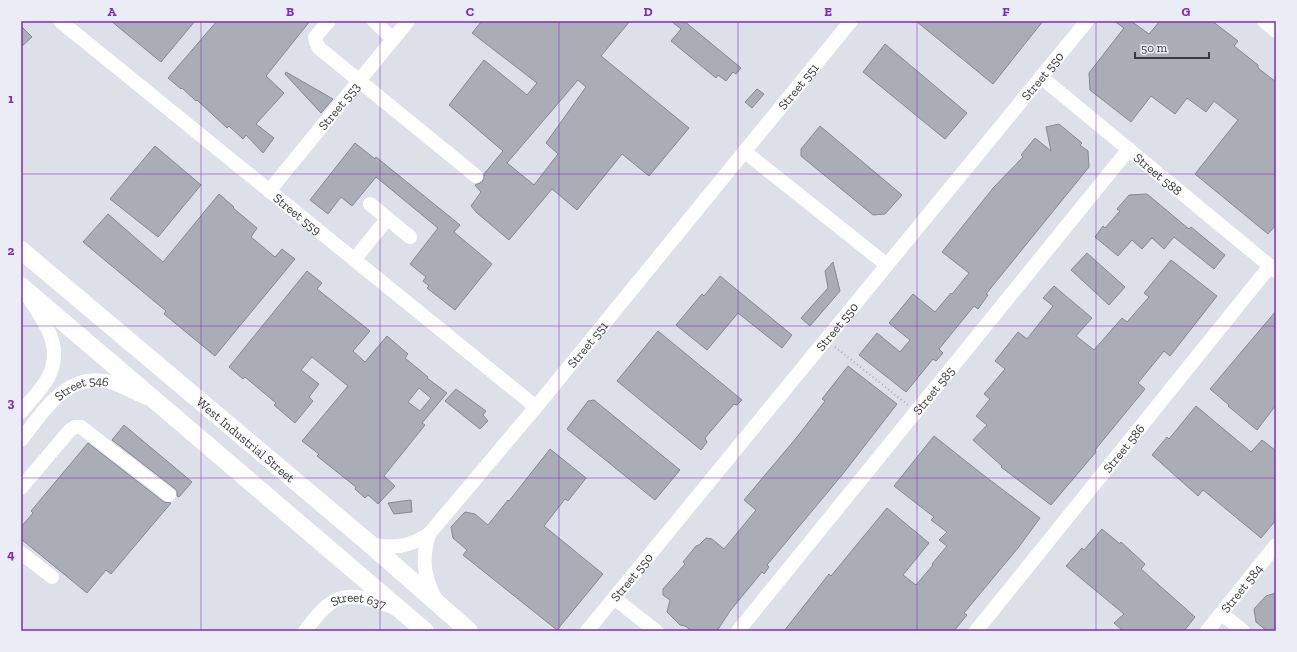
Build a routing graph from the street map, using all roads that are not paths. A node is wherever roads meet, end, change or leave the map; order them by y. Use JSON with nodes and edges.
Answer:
{"nodes":[{"id":1,"x":60,"y":21,"type":"edge"},
{"id":2,"x":329,"y":21,"type":"edge"},
{"id":3,"x":374,"y":21,"type":"edge"},
{"id":4,"x":408,"y":21,"type":"edge"},
{"id":5,"x":852,"y":21,"type":"edge"},
{"id":6,"x":1087,"y":21,"type":"edge"},
{"id":7,"x":1264,"y":21,"type":"edge"},
{"id":8,"x":1276,"y":31,"type":"edge"},
{"id":9,"x":393,"y":39,"type":"junction"},
{"id":10,"x":1041,"y":77,"type":"junction"},
{"id":11,"x":360,"y":80,"type":"junction"},
{"id":12,"x":1129,"y":149,"type":"junction"},
{"id":13,"x":745,"y":152,"type":"junction"},
{"id":14,"x":476,"y":176,"type":"dead end"},
{"id":15,"x":270,"y":191,"type":"junction"},
{"id":16,"x":370,"y":204,"type":"dead end"},
{"id":17,"x":387,"y":218,"type":"junction"},
{"id":18,"x":410,"y":238,"type":"dead end"},
{"id":19,"x":21,"y":250,"type":"edge"},
{"id":20,"x":354,"y":260,"type":"junction"},
{"id":21,"x":887,"y":265,"type":"junction"},
{"id":22,"x":1273,"y":268,"type":"edge"},
{"id":23,"x":21,"y":287,"type":"edge"},
{"id":24,"x":160,"y":404,"type":"junction"},
{"id":25,"x":536,"y":407,"type":"junction"},
{"id":26,"x":21,"y":412,"type":"edge"},
{"id":27,"x":21,"y":440,"type":"edge"},
{"id":28,"x":21,"y":488,"type":"edge"},
{"id":29,"x":168,"y":495,"type":"dead end"},
{"id":30,"x":429,"y":534,"type":"junction"},
{"id":31,"x":370,"y":544,"type":"junction"},
{"id":32,"x":1276,"y":545,"type":"edge"},
{"id":33,"x":21,"y":553,"type":"edge"},
{"id":34,"x":52,"y":577,"type":"dead end"},
{"id":35,"x":614,"y":598,"type":"junction"},
{"id":36,"x":439,"y":605,"type":"junction"},
{"id":37,"x":399,"y":609,"type":"junction"},
{"id":38,"x":1222,"y":614,"type":"junction"},
{"id":39,"x":306,"y":631,"type":"edge"},
{"id":40,"x":425,"y":631,"type":"edge"},
{"id":41,"x":469,"y":631,"type":"edge"},
{"id":42,"x":587,"y":631,"type":"edge"},
{"id":43,"x":656,"y":631,"type":"edge"},
{"id":44,"x":738,"y":631,"type":"edge"},
{"id":45,"x":976,"y":631,"type":"edge"},
{"id":46,"x":1207,"y":631,"type":"edge"},
{"id":47,"x":1243,"y":631,"type":"edge"}],
"edges":[{"from":1,"to":15,"type":"street","name":"Street 559"},
{"from":2,"to":11,"type":"street"},
{"from":3,"to":9,"type":"street"},
{"from":4,"to":9,"type":"street","name":"Street 553"},
{"from":5,"to":13,"type":"street","name":"Street 551"},
{"from":6,"to":10,"type":"street","name":"Street 550"},
{"from":7,"to":8,"type":"street"},
{"from":9,"to":11,"type":"street","name":"Street 553"},
{"from":10,"to":12,"type":"street","name":"Street 588"},
{"from":10,"to":21,"type":"street","name":"Street 550"},
{"from":11,"to":14,"type":"street"},
{"from":11,"to":15,"type":"street","name":"Street 553"},
{"from":12,"to":22,"type":"street","name":"Street 588"},
{"from":12,"to":44,"type":"street","name":"Street 585"},
{"from":13,"to":21,"type":"street"},
{"from":13,"to":25,"type":"street","name":"Street 551"},
{"from":15,"to":20,"type":"street","name":"Street 559"},
{"from":16,"to":17,"type":"street"},
{"from":17,"to":18,"type":"street"},
{"from":17,"to":20,"type":"street"},
{"from":19,"to":31,"type":"main road","name":"West Industrial Street"},
{"from":20,"to":25,"type":"street","name":"Street 559"},
{"from":21,"to":35,"type":"street","name":"Street 550"},
{"from":22,"to":45,"type":"street","name":"Street 586"},
{"from":23,"to":24,"type":"main road"},
{"from":23,"to":26,"type":"street","name":"Street 546"},
{"from":24,"to":27,"type":"street","name":"Street 546"},
{"from":24,"to":37,"type":"main road"},
{"from":25,"to":30,"type":"street","name":"Street 551"},
{"from":28,"to":29,"type":"street"},
{"from":30,"to":31,"type":"street","name":"Street 551"},
{"from":30,"to":36,"type":"street","name":"Street 551"},
{"from":31,"to":36,"type":"main road","name":"West Industrial Street"},
{"from":32,"to":38,"type":"street","name":"Street 584"},
{"from":33,"to":34,"type":"street"},
{"from":35,"to":42,"type":"street","name":"Street 550"},
{"from":35,"to":43,"type":"street"},
{"from":36,"to":41,"type":"main road","name":"West Industrial Street"},
{"from":37,"to":39,"type":"street","name":"Street 637"},
{"from":37,"to":40,"type":"main road"},
{"from":38,"to":46,"type":"street","name":"Street 584"},
{"from":38,"to":47,"type":"street"}]}
